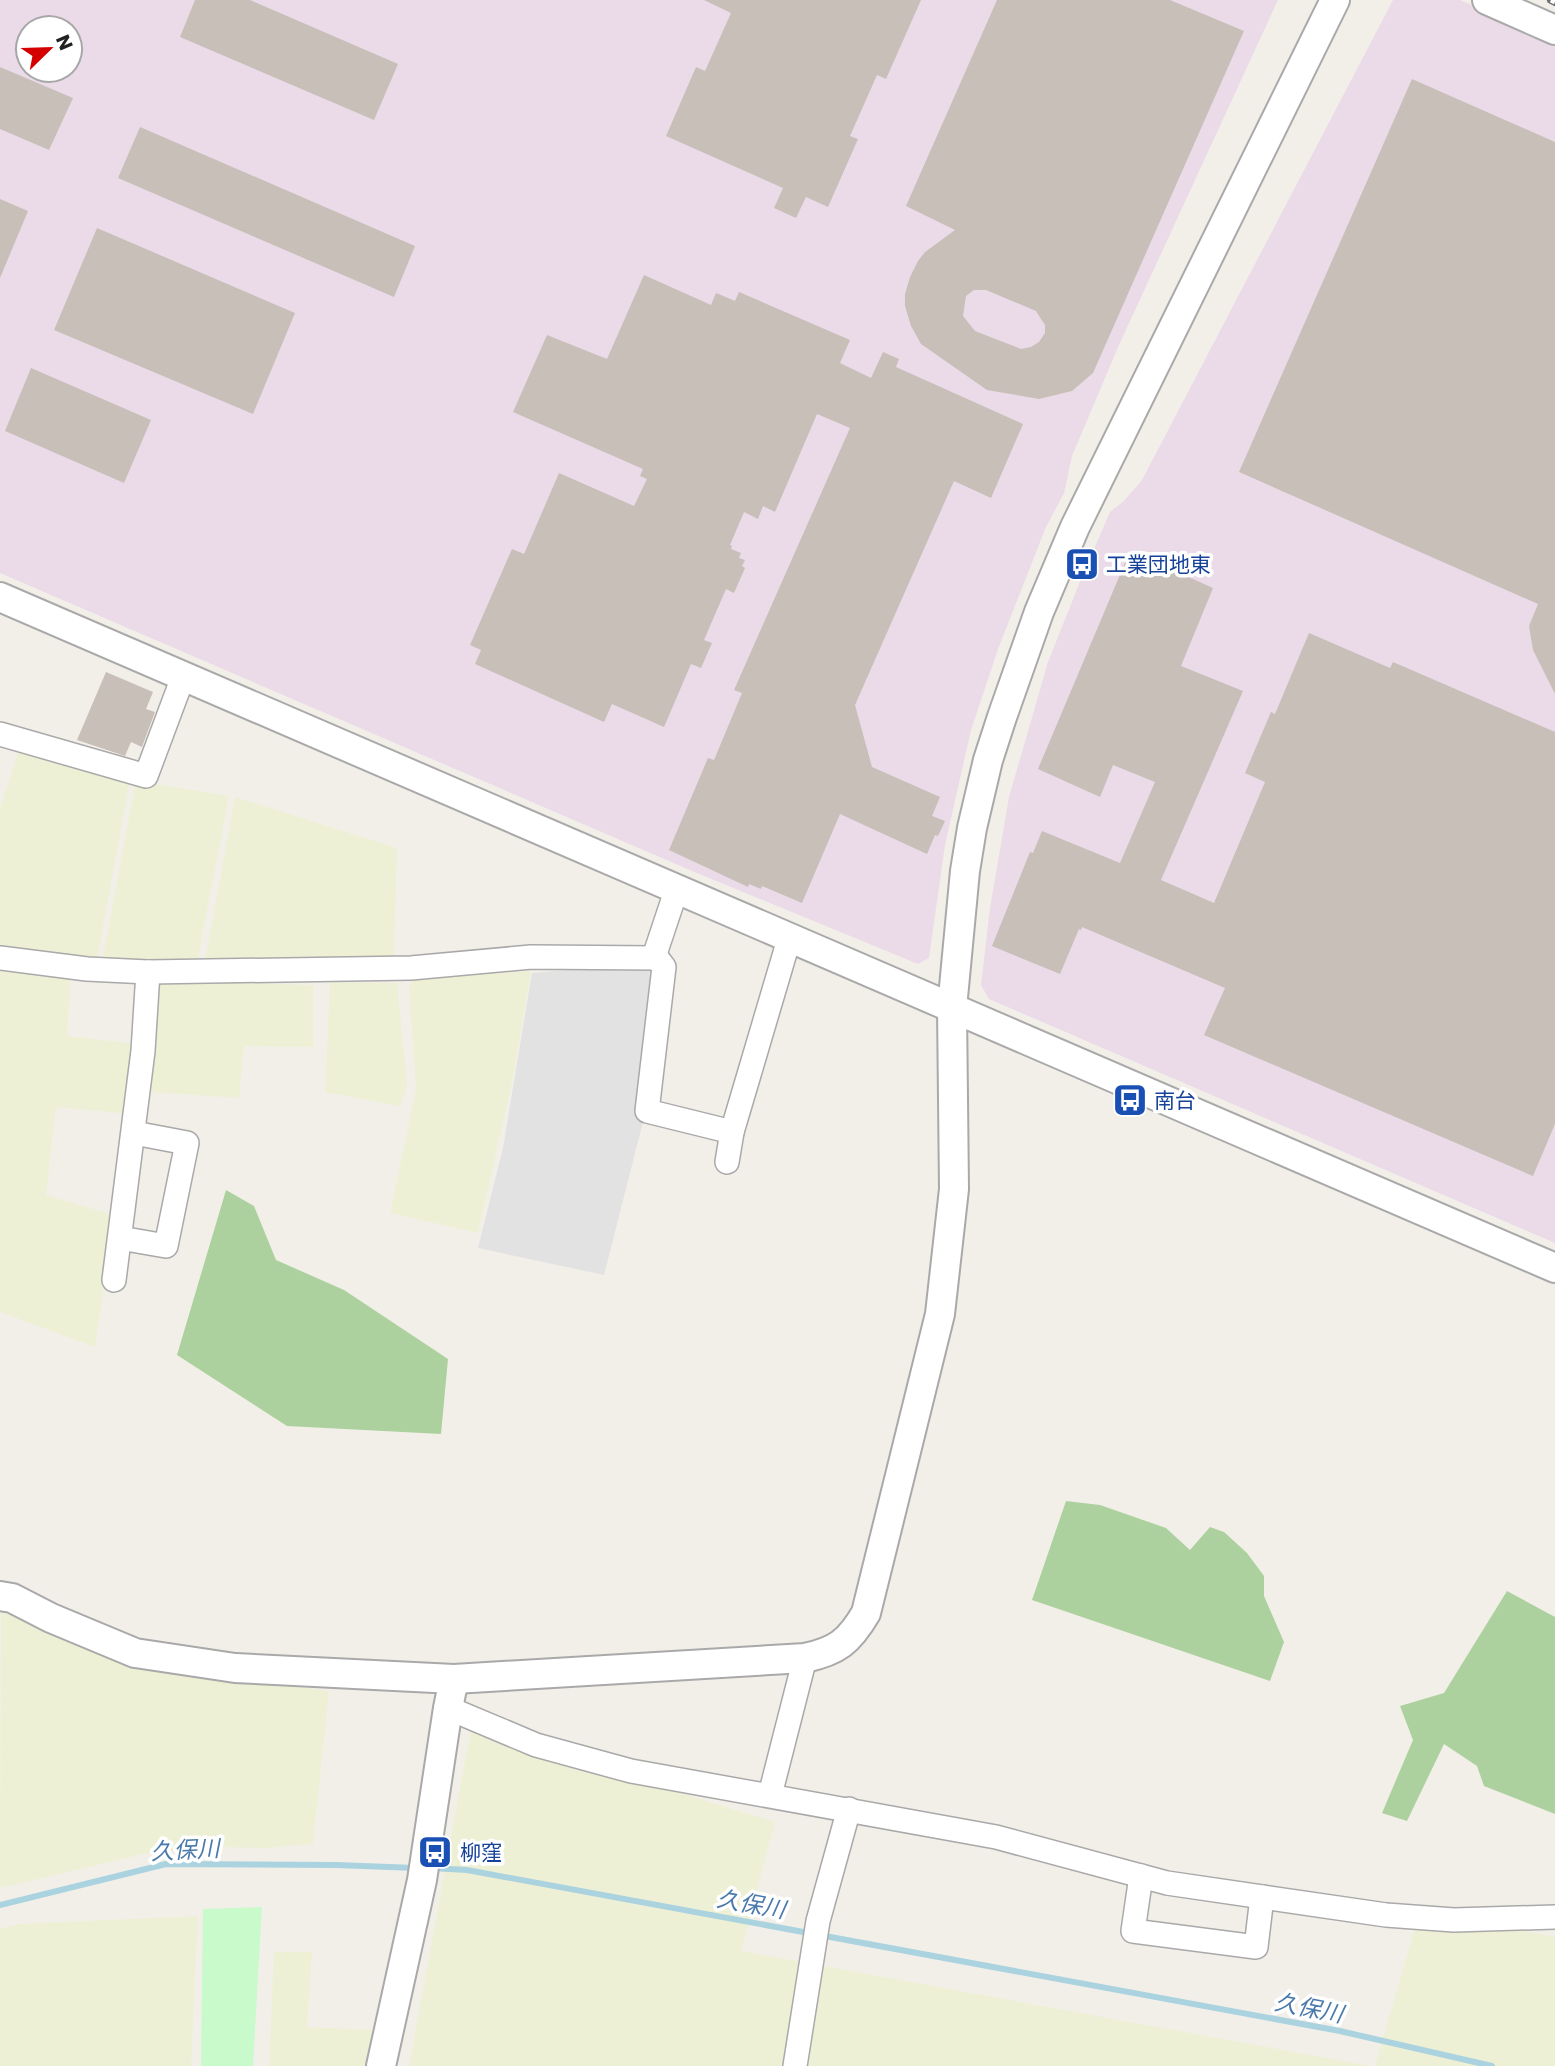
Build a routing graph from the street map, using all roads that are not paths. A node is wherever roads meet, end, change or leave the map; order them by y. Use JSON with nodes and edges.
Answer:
{"nodes":[{"id":1,"x":1335,"y":0,"type":"edge"},
{"id":2,"x":1487,"y":0,"type":"edge"},
{"id":3,"x":1555,"y":30,"type":"edge"},
{"id":4,"x":0,"y":597,"type":"edge"},
{"id":5,"x":183,"y":677,"type":"junction"},
{"id":6,"x":0,"y":734,"type":"edge"},
{"id":7,"x":676,"y":891,"type":"junction"},
{"id":8,"x":790,"y":936,"type":"junction"},
{"id":9,"x":0,"y":958,"type":"edge"},
{"id":10,"x":657,"y":958,"type":"junction"},
{"id":11,"x":148,"y":972,"type":"junction"},
{"id":12,"x":952,"y":1008,"type":"junction"},
{"id":13,"x":134,"y":1132,"type":"junction"},
{"id":14,"x":732,"y":1132,"type":"junction"},
{"id":15,"x":727,"y":1162,"type":"dead end"},
{"id":16,"x":120,"y":1238,"type":"junction"},
{"id":17,"x":1555,"y":1268,"type":"edge"},
{"id":18,"x":114,"y":1280,"type":"dead end"},
{"id":19,"x":0,"y":1596,"type":"edge"},
{"id":20,"x":805,"y":1658,"type":"junction"},
{"id":21,"x":454,"y":1679,"type":"junction"},
{"id":22,"x":448,"y":1708,"type":"junction"},
{"id":23,"x":770,"y":1795,"type":"junction"},
{"id":24,"x":849,"y":1809,"type":"junction"},
{"id":25,"x":1140,"y":1876,"type":"junction"},
{"id":26,"x":1262,"y":1897,"type":"junction"},
{"id":27,"x":1555,"y":1917,"type":"edge"},
{"id":28,"x":381,"y":2066,"type":"edge"},
{"id":29,"x":795,"y":2066,"type":"edge"}],
"edges":[{"from":1,"to":12,"type":"street"},
{"from":2,"to":3,"type":"street"},
{"from":4,"to":5,"type":"street"},
{"from":5,"to":6,"type":"street"},
{"from":5,"to":7,"type":"street"},
{"from":7,"to":8,"type":"street"},
{"from":7,"to":10,"type":"street"},
{"from":8,"to":12,"type":"street"},
{"from":8,"to":14,"type":"street"},
{"from":9,"to":11,"type":"street"},
{"from":10,"to":11,"type":"street"},
{"from":10,"to":14,"type":"street"},
{"from":11,"to":13,"type":"street"},
{"from":12,"to":17,"type":"street"},
{"from":12,"to":20,"type":"street"},
{"from":13,"to":16,"type":"street"},
{"from":13,"to":16,"type":"street"},
{"from":14,"to":15,"type":"street"},
{"from":16,"to":18,"type":"street"},
{"from":19,"to":21,"type":"street"},
{"from":20,"to":21,"type":"street"},
{"from":20,"to":23,"type":"street"},
{"from":21,"to":22,"type":"street"},
{"from":22,"to":23,"type":"street"},
{"from":22,"to":28,"type":"street"},
{"from":23,"to":24,"type":"street"},
{"from":24,"to":25,"type":"street"},
{"from":24,"to":29,"type":"street"},
{"from":25,"to":26,"type":"street"},
{"from":25,"to":26,"type":"street"},
{"from":26,"to":27,"type":"street"}]}
